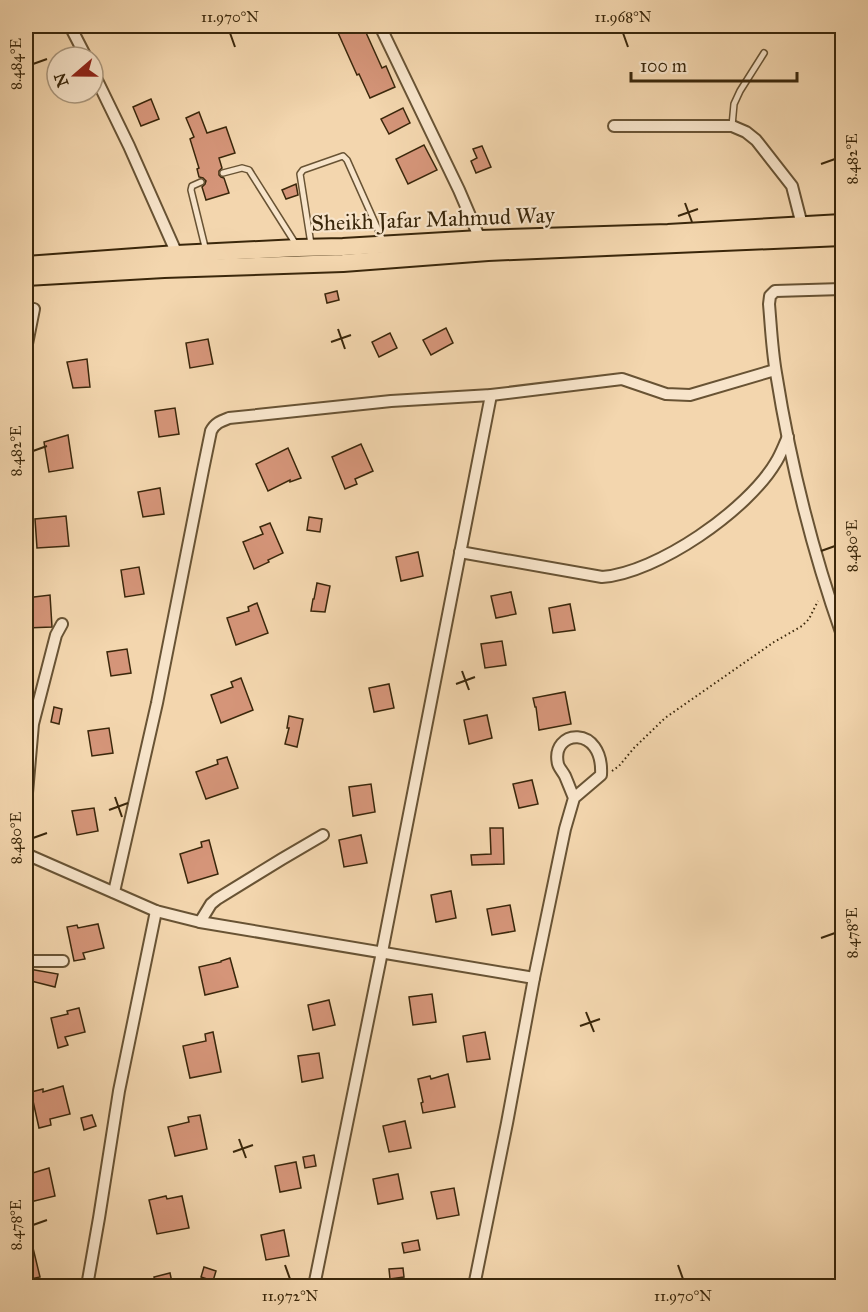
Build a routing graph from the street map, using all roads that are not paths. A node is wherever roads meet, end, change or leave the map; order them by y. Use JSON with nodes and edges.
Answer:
{"nodes":[{"id":1,"x":70,"y":26,"type":"edge"},
{"id":2,"x":380,"y":26,"type":"edge"},
{"id":3,"x":80,"y":45,"type":"edge"},
{"id":4,"x":764,"y":53,"type":"dead end"},
{"id":5,"x":105,"y":97,"type":"edge"},
{"id":6,"x":614,"y":126,"type":"dead end"},
{"id":7,"x":732,"y":126,"type":"junction"},
{"id":8,"x":223,"y":173,"type":"dead end"},
{"id":9,"x":201,"y":182,"type":"dead end"},
{"id":10,"x":843,"y":223,"type":"edge"},
{"id":11,"x":802,"y":225,"type":"junction"},
{"id":12,"x":843,"y":237,"type":"edge"},
{"id":13,"x":480,"y":239,"type":"junction"},
{"id":14,"x":385,"y":244,"type":"junction"},
{"id":15,"x":304,"y":247,"type":"junction"},
{"id":16,"x":206,"y":253,"type":"junction"},
{"id":17,"x":177,"y":254,"type":"junction"},
{"id":18,"x":26,"y":265,"type":"edge"},
{"id":19,"x":300,"y":265,"type":"junction"},
{"id":20,"x":26,"y":277,"type":"edge"},
{"id":21,"x":843,"y":289,"type":"edge"},
{"id":22,"x":34,"y":309,"type":"dead end"},
{"id":23,"x":26,"y":349,"type":"edge"},
{"id":24,"x":775,"y":370,"type":"junction"},
{"id":25,"x":491,"y":395,"type":"junction"},
{"id":26,"x":788,"y":437,"type":"junction"},
{"id":27,"x":460,"y":552,"type":"junction"},
{"id":28,"x":62,"y":624,"type":"dead end"},
{"id":29,"x":843,"y":635,"type":"edge"},
{"id":30,"x":26,"y":796,"type":"edge"},
{"id":31,"x":574,"y":798,"type":"junction"},
{"id":32,"x":323,"y":835,"type":"dead end"},
{"id":33,"x":26,"y":854,"type":"edge"},
{"id":34,"x":114,"y":892,"type":"junction"},
{"id":35,"x":156,"y":911,"type":"junction"},
{"id":36,"x":200,"y":922,"type":"junction"},
{"id":37,"x":382,"y":952,"type":"junction"},
{"id":38,"x":26,"y":961,"type":"edge"},
{"id":39,"x":63,"y":961,"type":"dead end"},
{"id":40,"x":534,"y":978,"type":"junction"},
{"id":41,"x":87,"y":1287,"type":"edge"},
{"id":42,"x":314,"y":1287,"type":"edge"},
{"id":43,"x":474,"y":1287,"type":"edge"}],
"edges":[{"from":1,"to":3,"type":"street"},
{"from":2,"to":13,"type":"street"},
{"from":4,"to":7,"type":"lane"},
{"from":5,"to":17,"type":"street"},
{"from":6,"to":7,"type":"street"},
{"from":7,"to":11,"type":"street"},
{"from":8,"to":15,"type":"lane"},
{"from":9,"to":16,"type":"lane"},
{"from":10,"to":11,"type":"main road","name":"Sheikh Jafar Mahmud Way"},
{"from":11,"to":13,"type":"main road","name":"Sheikh Jafar Mahmud Way"},
{"from":12,"to":19,"type":"main road","name":"Sheikh Jafar Mahmud Way"},
{"from":13,"to":14,"type":"main road","name":"Sheikh Jafar Mahmud Way"},
{"from":14,"to":15,"type":"main road","name":"Sheikh Jafar Mahmud Way"},
{"from":14,"to":15,"type":"lane"},
{"from":15,"to":16,"type":"main road","name":"Sheikh Jafar Mahmud Way"},
{"from":15,"to":19,"type":"lane"},
{"from":16,"to":17,"type":"main road","name":"Sheikh Jafar Mahmud Way"},
{"from":17,"to":18,"type":"main road","name":"Sheikh Jafar Mahmud Way"},
{"from":19,"to":20,"type":"main road","name":"Sheikh Jafar Mahmud Way"},
{"from":21,"to":24,"type":"street"},
{"from":22,"to":23,"type":"street"},
{"from":24,"to":25,"type":"street"},
{"from":24,"to":26,"type":"street"},
{"from":25,"to":27,"type":"street"},
{"from":25,"to":34,"type":"street"},
{"from":26,"to":27,"type":"street"},
{"from":26,"to":29,"type":"street"},
{"from":27,"to":37,"type":"street"},
{"from":28,"to":30,"type":"street"},
{"from":31,"to":31,"type":"street"},
{"from":31,"to":40,"type":"street"},
{"from":32,"to":36,"type":"street"},
{"from":33,"to":34,"type":"street"},
{"from":34,"to":35,"type":"street"},
{"from":35,"to":36,"type":"street"},
{"from":35,"to":41,"type":"street"},
{"from":36,"to":37,"type":"street"},
{"from":37,"to":40,"type":"street"},
{"from":37,"to":42,"type":"street"},
{"from":38,"to":39,"type":"street"},
{"from":40,"to":43,"type":"street"}]}
